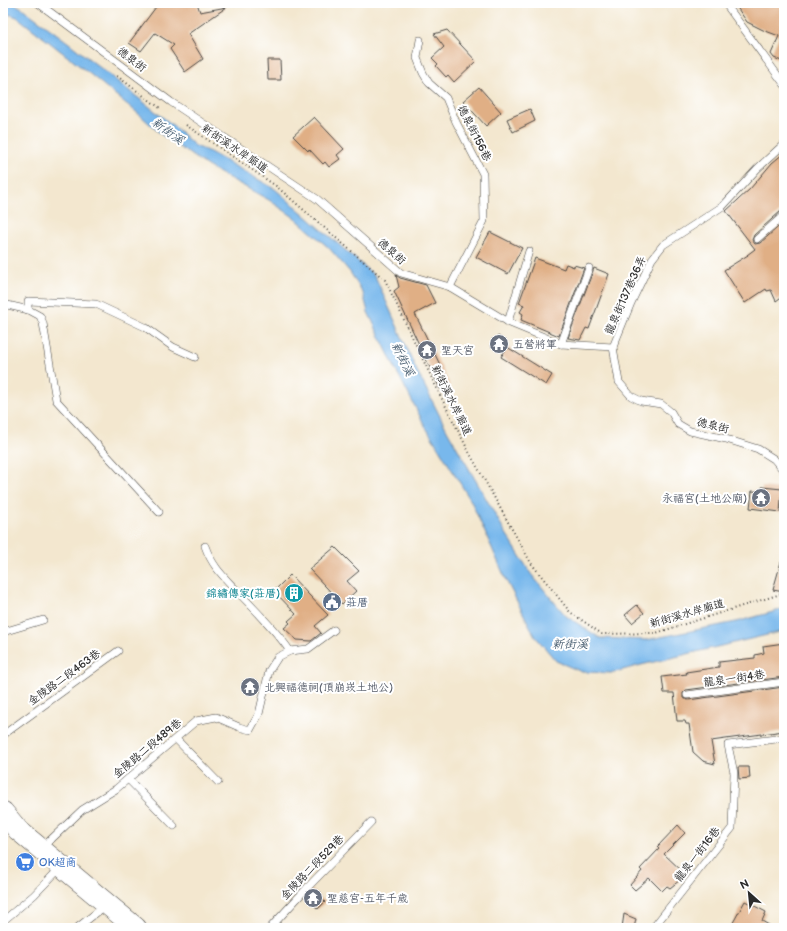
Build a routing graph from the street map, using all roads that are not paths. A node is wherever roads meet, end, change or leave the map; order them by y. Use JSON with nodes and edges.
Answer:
{"nodes":[{"id":1,"x":38,"y":3,"type":"edge"},
{"id":2,"x":726,"y":3,"type":"edge"},
{"id":3,"x":420,"y":40,"type":"dead end"},
{"id":4,"x":784,"y":84,"type":"edge"},
{"id":5,"x":784,"y":144,"type":"edge"},
{"id":6,"x":784,"y":215,"type":"edge"},
{"id":7,"x":757,"y":239,"type":"dead end"},
{"id":8,"x":529,"y":251,"type":"dead end"},
{"id":9,"x":588,"y":268,"type":"dead end"},
{"id":10,"x":450,"y":287,"type":"junction"},
{"id":11,"x":3,"y":304,"type":"edge"},
{"id":12,"x":28,"y":310,"type":"junction"},
{"id":13,"x":508,"y":322,"type":"junction"},
{"id":14,"x":561,"y":344,"type":"junction"},
{"id":15,"x":613,"y":347,"type":"junction"},
{"id":16,"x":195,"y":357,"type":"dead end"},
{"id":17,"x":784,"y":471,"type":"edge"},
{"id":18,"x":159,"y":512,"type":"dead end"},
{"id":19,"x":205,"y":546,"type":"dead end"},
{"id":20,"x":43,"y":620,"type":"dead end"},
{"id":21,"x":334,"y":630,"type":"dead end"},
{"id":22,"x":3,"y":632,"type":"edge"},
{"id":23,"x":118,"y":651,"type":"dead end"},
{"id":24,"x":290,"y":651,"type":"junction"},
{"id":25,"x":784,"y":682,"type":"edge"},
{"id":26,"x":687,"y":695,"type":"dead end"},
{"id":27,"x":3,"y":735,"type":"edge"},
{"id":28,"x":176,"y":738,"type":"junction"},
{"id":29,"x":784,"y":738,"type":"edge"},
{"id":30,"x":128,"y":779,"type":"junction"},
{"id":31,"x":218,"y":782,"type":"dead end"},
{"id":32,"x":3,"y":812,"type":"edge"},
{"id":33,"x":371,"y":822,"type":"dead end"},
{"id":34,"x":174,"y":826,"type":"dead end"},
{"id":35,"x":40,"y":849,"type":"junction"},
{"id":36,"x":61,"y":867,"type":"junction"},
{"id":37,"x":107,"y":904,"type":"junction"},
{"id":38,"x":3,"y":922,"type":"edge"},
{"id":39,"x":76,"y":928,"type":"edge"},
{"id":40,"x":136,"y":928,"type":"edge"},
{"id":41,"x":270,"y":928,"type":"edge"},
{"id":42,"x":653,"y":928,"type":"edge"}],
"edges":[{"from":1,"to":10,"type":"lane","name":"德泉街"},
{"from":2,"to":4,"type":"lane"},
{"from":3,"to":10,"type":"lane","name":"德泉街156巷"},
{"from":5,"to":15,"type":"lane","name":"龍泉街137巷36弄"},
{"from":6,"to":7,"type":"lane"},
{"from":8,"to":13,"type":"lane"},
{"from":9,"to":14,"type":"lane"},
{"from":10,"to":13,"type":"lane","name":"德泉街"},
{"from":11,"to":12,"type":"lane"},
{"from":12,"to":16,"type":"lane"},
{"from":12,"to":18,"type":"lane"},
{"from":13,"to":14,"type":"lane","name":"德泉街"},
{"from":14,"to":15,"type":"lane","name":"德泉街"},
{"from":15,"to":17,"type":"lane","name":"德泉街"},
{"from":19,"to":24,"type":"lane"},
{"from":20,"to":22,"type":"lane"},
{"from":21,"to":24,"type":"lane"},
{"from":23,"to":27,"type":"lane","name":"金陵路二段463巷"},
{"from":24,"to":28,"type":"lane","name":"金陵路二段489巷"},
{"from":25,"to":26,"type":"lane","name":"龍泉一街4巷"},
{"from":28,"to":30,"type":"lane","name":"金陵路二段489巷"},
{"from":28,"to":31,"type":"lane"},
{"from":29,"to":42,"type":"lane","name":"龍泉一街16巷"},
{"from":30,"to":34,"type":"lane"},
{"from":30,"to":35,"type":"lane","name":"金陵路二段489巷"},
{"from":32,"to":35,"type":"main road"},
{"from":33,"to":41,"type":"lane","name":"金陵路二段529巷"},
{"from":35,"to":36,"type":"main road"},
{"from":36,"to":37,"type":"main road"},
{"from":36,"to":38,"type":"lane"},
{"from":37,"to":39,"type":"lane"},
{"from":37,"to":40,"type":"main road"}]}
